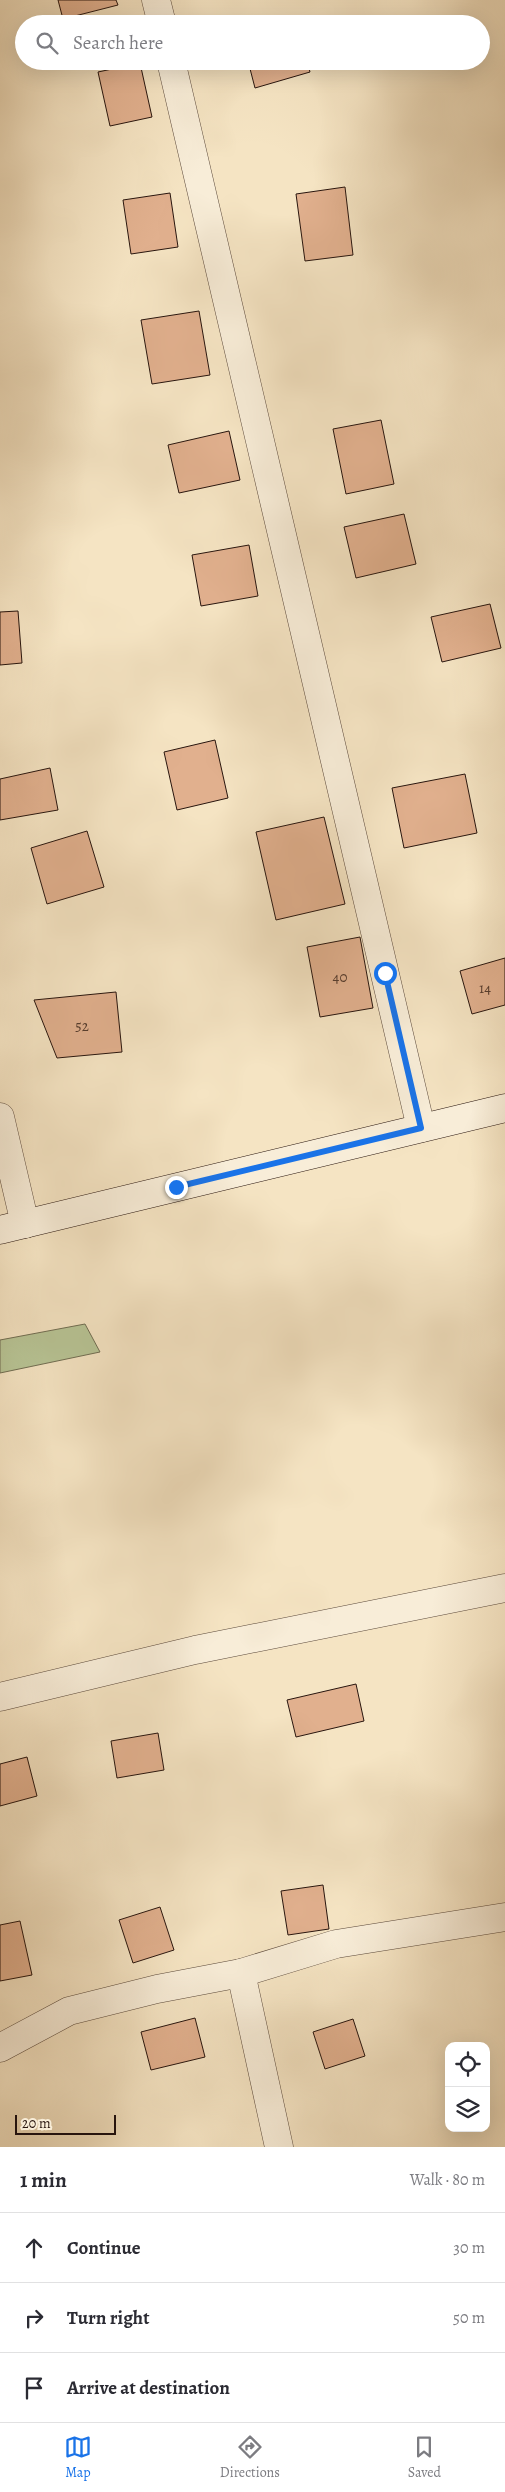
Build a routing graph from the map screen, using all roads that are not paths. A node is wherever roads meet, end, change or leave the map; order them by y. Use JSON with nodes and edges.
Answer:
{"nodes":[{"id":1,"x":156,"y":0,"type":"edge"},
{"id":2,"x":160,"y":15,"type":"edge"},
{"id":3,"x":173,"y":70,"type":"edge"},
{"id":4,"x":505,"y":1108,"type":"edge"},
{"id":5,"x":0,"y":1116,"type":"edge"},
{"id":6,"x":421,"y":1128,"type":"junction"},
{"id":7,"x":12,"y":1227,"type":"edge"},
{"id":8,"x":505,"y":1588,"type":"edge"},
{"id":9,"x":0,"y":1697,"type":"edge"},
{"id":10,"x":505,"y":1917,"type":"edge"},
{"id":11,"x":242,"y":1973,"type":"junction"},
{"id":12,"x":0,"y":2048,"type":"edge"},
{"id":13,"x":279,"y":2147,"type":"edge"}],
"edges":[{"from":1,"to":2,"type":"street"},
{"from":3,"to":6,"type":"street"},
{"from":4,"to":6,"type":"street"},
{"from":5,"to":7,"type":"street"},
{"from":6,"to":7,"type":"street"},
{"from":8,"to":9,"type":"street"},
{"from":10,"to":11,"type":"street"},
{"from":11,"to":12,"type":"street"},
{"from":11,"to":13,"type":"street"}]}
